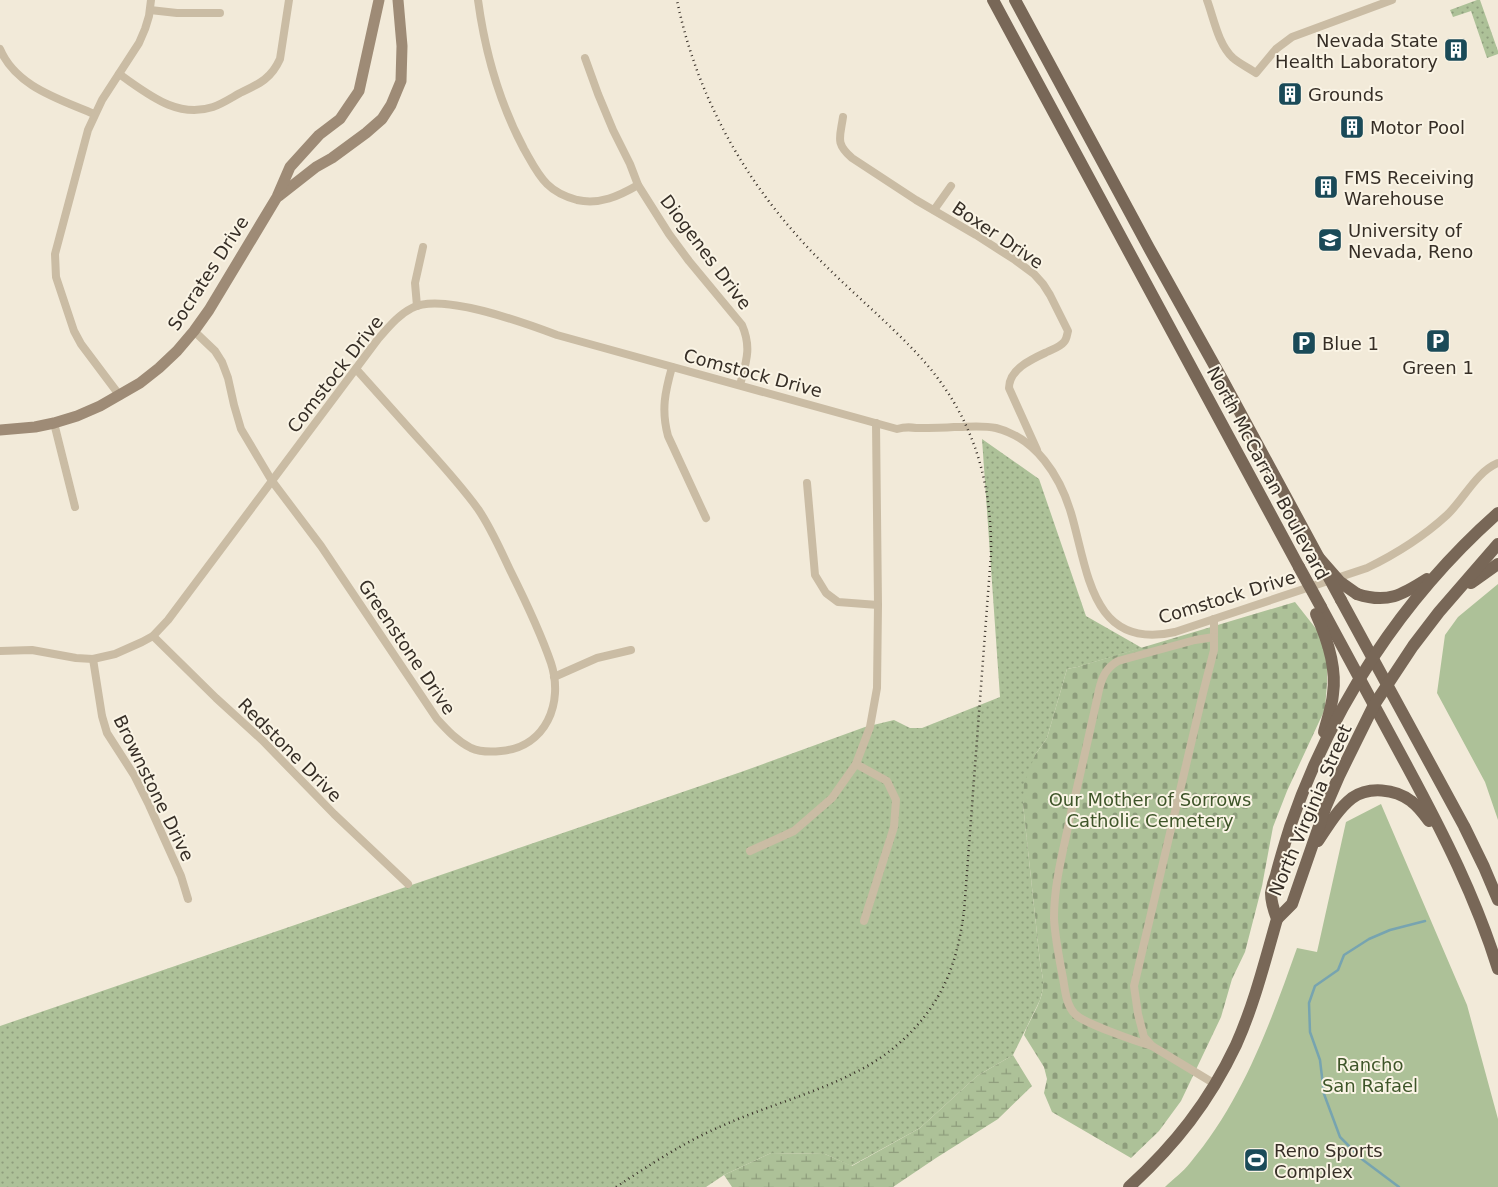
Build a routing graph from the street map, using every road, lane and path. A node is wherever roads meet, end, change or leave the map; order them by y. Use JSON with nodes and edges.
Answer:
{"nodes":[{"id":1,"x":151,"y":0,"type":"edge"},
{"id":2,"x":289,"y":0,"type":"edge"},
{"id":3,"x":379,"y":0,"type":"edge"},
{"id":4,"x":398,"y":0,"type":"edge"},
{"id":5,"x":478,"y":0,"type":"edge"},
{"id":6,"x":993,"y":0,"type":"edge"},
{"id":7,"x":1015,"y":0,"type":"edge"},
{"id":8,"x":1207,"y":0,"type":"edge"},
{"id":9,"x":1392,"y":0,"type":"edge"},
{"id":10,"x":150,"y":10,"type":"junction"},
{"id":11,"x":220,"y":13,"type":"dead end"},
{"id":12,"x":0,"y":49,"type":"edge"},
{"id":13,"x":585,"y":58,"type":"dead end"},
{"id":14,"x":119,"y":74,"type":"junction"},
{"id":15,"x":94,"y":114,"type":"junction"},
{"id":16,"x":843,"y":117,"type":"dead end"},
{"id":17,"x":638,"y":185,"type":"junction"},
{"id":18,"x":951,"y":186,"type":"dead end"},
{"id":19,"x":278,"y":197,"type":"junction"},
{"id":20,"x":934,"y":210,"type":"junction"},
{"id":21,"x":424,"y":247,"type":"dead end"},
{"id":22,"x":417,"y":306,"type":"junction"},
{"id":23,"x":194,"y":331,"type":"junction"},
{"id":24,"x":672,"y":366,"type":"junction"},
{"id":25,"x":356,"y":369,"type":"junction"},
{"id":26,"x":740,"y":385,"type":"junction"},
{"id":27,"x":120,"y":396,"type":"junction"},
{"id":28,"x":54,"y":423,"type":"junction"},
{"id":29,"x":876,"y":423,"type":"junction"},
{"id":30,"x":0,"y":430,"type":"edge"},
{"id":31,"x":1039,"y":454,"type":"junction"},
{"id":32,"x":1498,"y":463,"type":"edge"},
{"id":33,"x":272,"y":481,"type":"junction"},
{"id":34,"x":807,"y":483,"type":"dead end"},
{"id":35,"x":75,"y":507,"type":"dead end"},
{"id":36,"x":1498,"y":513,"type":"edge"},
{"id":37,"x":706,"y":518,"type":"dead end"},
{"id":38,"x":1498,"y":544,"type":"edge"},
{"id":39,"x":1319,"y":558,"type":"junction"},
{"id":40,"x":1498,"y":564,"type":"edge"},
{"id":41,"x":1440,"y":571,"type":"junction"},
{"id":42,"x":1456,"y":593,"type":"junction"},
{"id":43,"x":878,"y":605,"type":"junction"},
{"id":44,"x":1317,"y":608,"type":"junction"},
{"id":45,"x":1214,"y":619,"type":"junction"},
{"id":46,"x":153,"y":636,"type":"junction"},
{"id":47,"x":1214,"y":637,"type":"junction"},
{"id":48,"x":631,"y":650,"type":"dead end"},
{"id":49,"x":0,"y":651,"type":"edge"},
{"id":50,"x":1373,"y":657,"type":"junction"},
{"id":51,"x":93,"y":659,"type":"junction"},
{"id":52,"x":554,"y":677,"type":"junction"},
{"id":53,"x":1360,"y":679,"type":"junction"},
{"id":54,"x":1387,"y":684,"type":"junction"},
{"id":55,"x":1374,"y":705,"type":"junction"},
{"id":56,"x":1319,"y":754,"type":"junction"},
{"id":57,"x":856,"y":764,"type":"junction"},
{"id":58,"x":750,"y":851,"type":"dead end"},
{"id":59,"x":1310,"y":851,"type":"junction"},
{"id":60,"x":1453,"y":855,"type":"junction"},
{"id":61,"x":408,"y":884,"type":"dead end"},
{"id":62,"x":188,"y":899,"type":"dead end"},
{"id":63,"x":1498,"y":900,"type":"edge"},
{"id":64,"x":1277,"y":919,"type":"junction"},
{"id":65,"x":864,"y":921,"type":"dead end"},
{"id":66,"x":1498,"y":969,"type":"edge"},
{"id":67,"x":1152,"y":1046,"type":"junction"},
{"id":68,"x":1215,"y":1084,"type":"junction"},
{"id":69,"x":1128,"y":1187,"type":"edge"}],
"edges":[{"from":1,"to":10,"type":"street"},
{"from":2,"to":14,"type":"street"},
{"from":3,"to":19,"type":"street","name":"Socrates Drive"},
{"from":4,"to":19,"type":"street","name":"Socrates Drive"},
{"from":5,"to":17,"type":"street"},
{"from":6,"to":44,"type":"main road","name":"North McCarran Boulevard","bridge":true},
{"from":7,"to":39,"type":"main road","name":"North McCarran Boulevard"},
{"from":8,"to":9,"type":"street"},
{"from":10,"to":11,"type":"street"},
{"from":10,"to":14,"type":"street"},
{"from":12,"to":15,"type":"street"},
{"from":13,"to":17,"type":"street","name":"Diogenes Drive"},
{"from":14,"to":15,"type":"street"},
{"from":15,"to":27,"type":"street"},
{"from":16,"to":20,"type":"street","name":"Boxer Drive"},
{"from":17,"to":26,"type":"street","name":"Diogenes Drive"},
{"from":18,"to":20,"type":"street","name":"Boxer Drive"},
{"from":19,"to":23,"type":"street","name":"Socrates Drive"},
{"from":20,"to":31,"type":"street","name":"Boxer Drive"},
{"from":21,"to":22,"type":"street"},
{"from":22,"to":24,"type":"street","name":"Comstock Drive"},
{"from":22,"to":25,"type":"street","name":"Comstock Drive"},
{"from":23,"to":27,"type":"street","name":"Socrates Drive"},
{"from":23,"to":33,"type":"street","name":"Greenstone Drive"},
{"from":24,"to":26,"type":"street","name":"Comstock Drive"},
{"from":24,"to":37,"type":"street"},
{"from":25,"to":33,"type":"street","name":"Comstock Drive"},
{"from":25,"to":52,"type":"street","name":"Greenstone Drive"},
{"from":26,"to":29,"type":"street","name":"Comstock Drive"},
{"from":27,"to":28,"type":"street","name":"Socrates Drive"},
{"from":28,"to":30,"type":"street","name":"Socrates Drive"},
{"from":28,"to":35,"type":"street"},
{"from":29,"to":31,"type":"street","name":"Comstock Drive"},
{"from":29,"to":43,"type":"street"},
{"from":31,"to":45,"type":"street","name":"Comstock Drive"},
{"from":32,"to":45,"type":"street","name":"Comstock Drive"},
{"from":33,"to":46,"type":"street","name":"Comstock Drive"},
{"from":33,"to":52,"type":"street","name":"Greenstone Drive"},
{"from":34,"to":43,"type":"street"},
{"from":36,"to":41,"type":"main road","name":"North Virginia Street"},
{"from":38,"to":42,"type":"main road","name":"North Virginia Street"},
{"from":39,"to":41,"type":"main road","bridge":true},
{"from":39,"to":50,"type":"main road","name":"North McCarran Boulevard","bridge":true},
{"from":40,"to":42,"type":"main road"},
{"from":41,"to":50,"type":"main road","name":"North Virginia Street"},
{"from":42,"to":54,"type":"main road","name":"North Virginia Street"},
{"from":43,"to":57,"type":"street"},
{"from":44,"to":53,"type":"main road","name":"North McCarran Boulevard"},
{"from":44,"to":56,"type":"main road"},
{"from":45,"to":47,"type":"street"},
{"from":46,"to":51,"type":"street","name":"Comstock Drive"},
{"from":46,"to":61,"type":"street","name":"Redstone Drive"},
{"from":47,"to":67,"type":"street"},
{"from":47,"to":67,"type":"street"},
{"from":48,"to":52,"type":"street"},
{"from":49,"to":51,"type":"street","name":"Comstock Drive"},
{"from":50,"to":53,"type":"main road","name":"North Virginia Street"},
{"from":50,"to":54,"type":"main road","name":"North McCarran Boulevard"},
{"from":51,"to":62,"type":"street","name":"Brownstone Drive"},
{"from":53,"to":55,"type":"main road","name":"North McCarran Boulevard"},
{"from":53,"to":56,"type":"main road","name":"North Virginia Street"},
{"from":54,"to":55,"type":"main road","name":"North Virginia Street"},
{"from":54,"to":63,"type":"main road","name":"North McCarran Boulevard"},
{"from":55,"to":59,"type":"main road","name":"North Virginia Street"},
{"from":55,"to":60,"type":"main road","name":"North McCarran Boulevard"},
{"from":56,"to":64,"type":"main road","name":"North Virginia Street"},
{"from":57,"to":58,"type":"street"},
{"from":57,"to":65,"type":"street"},
{"from":59,"to":60,"type":"main road"},
{"from":59,"to":64,"type":"main road","name":"North Virginia Street"},
{"from":60,"to":66,"type":"main road","name":"North McCarran Boulevard"},
{"from":64,"to":68,"type":"main road","name":"North Virginia Street"},
{"from":67,"to":68,"type":"street"},
{"from":68,"to":69,"type":"main road","name":"North Virginia Street"}]}
